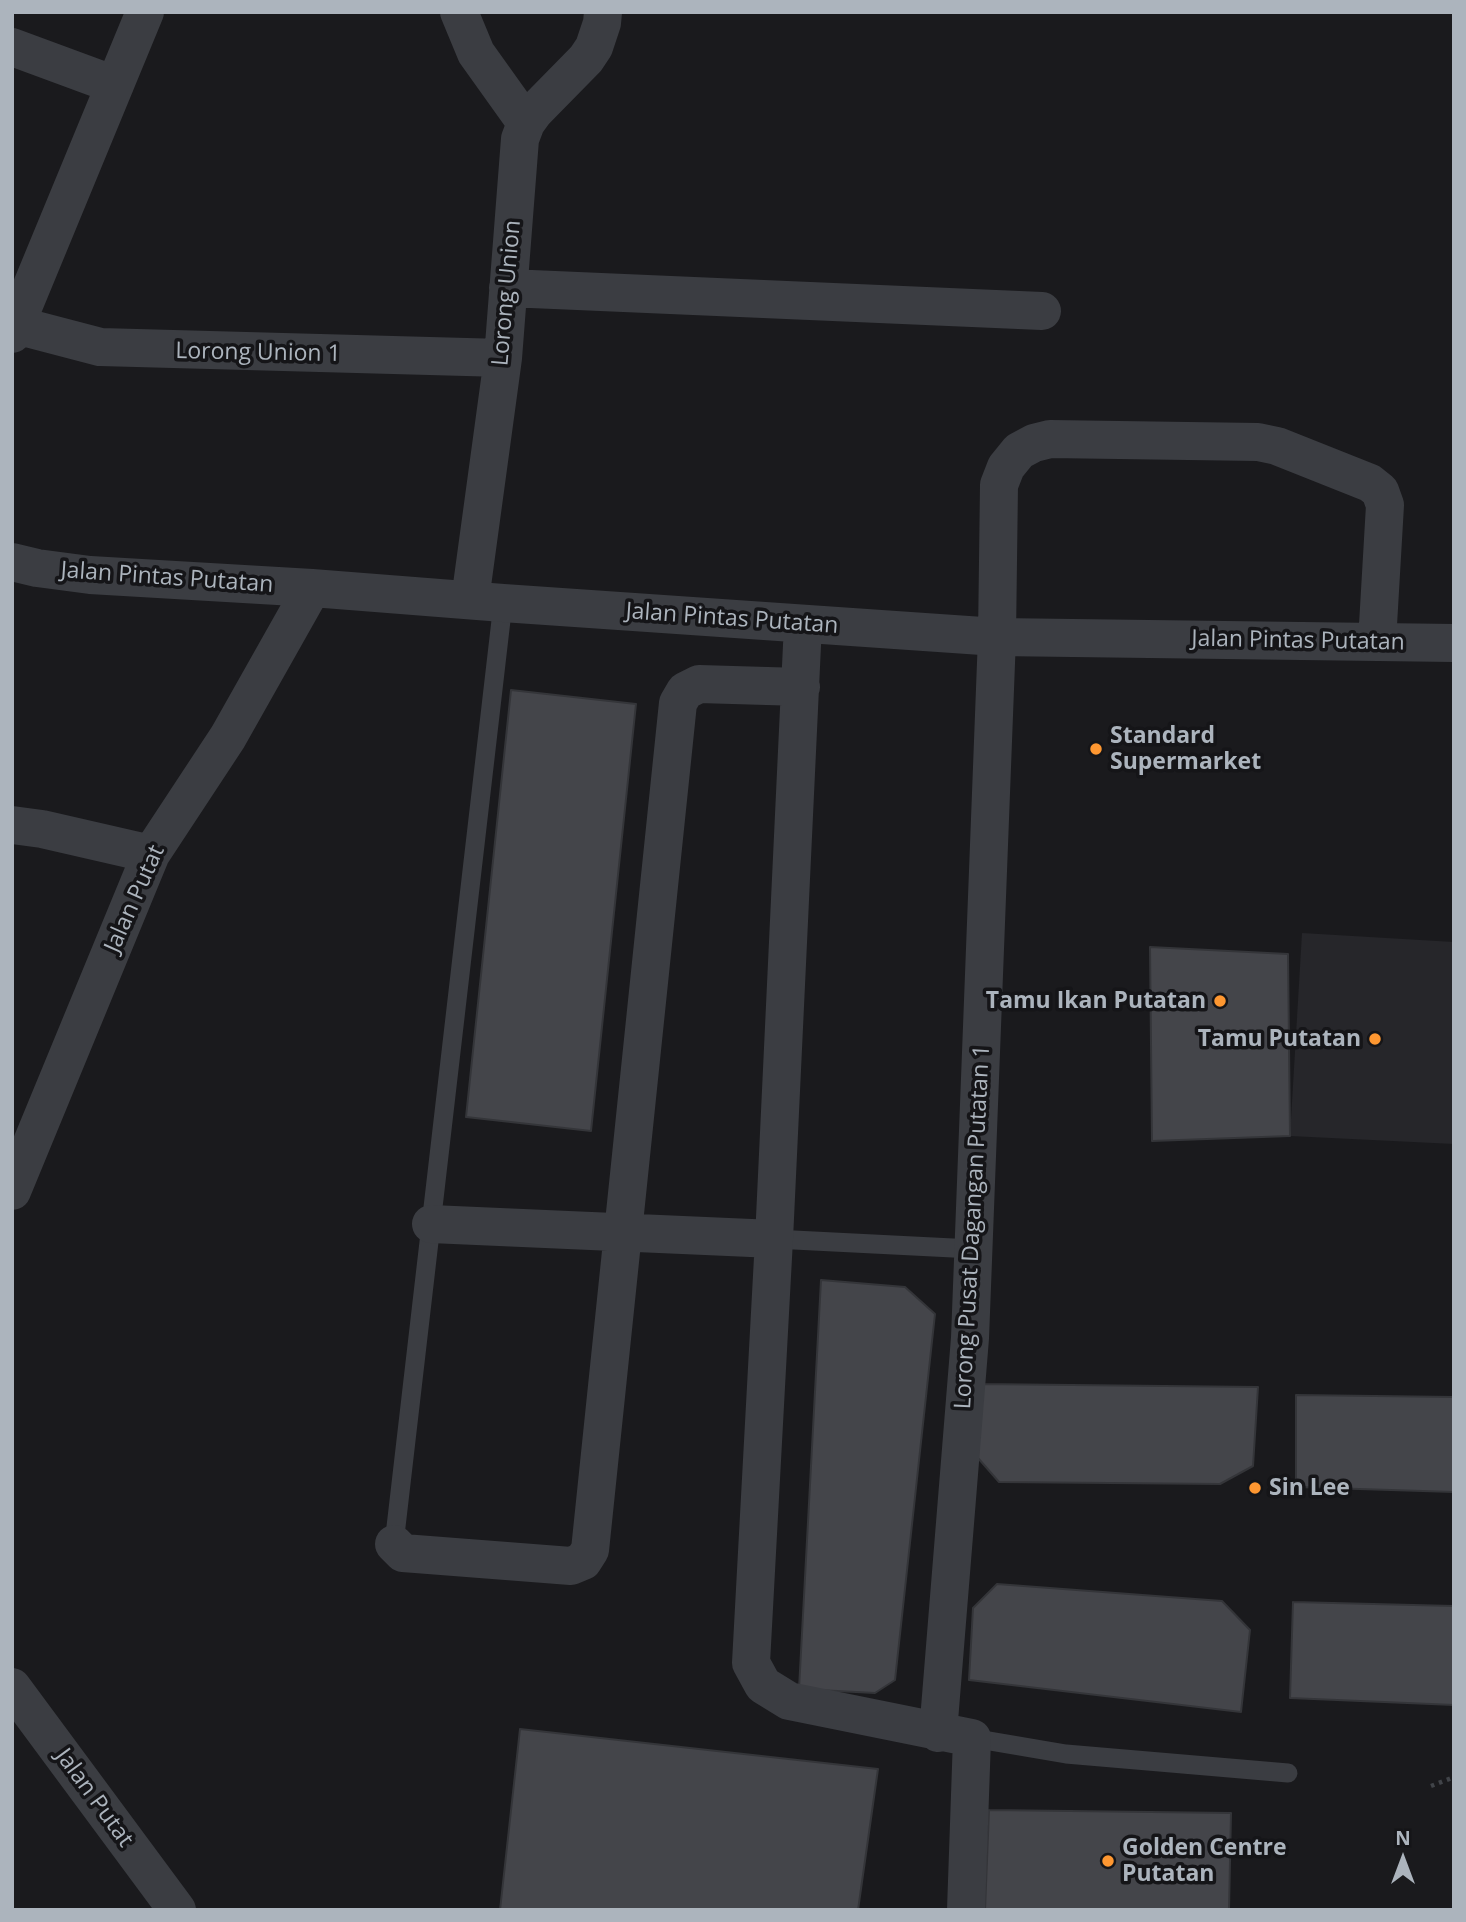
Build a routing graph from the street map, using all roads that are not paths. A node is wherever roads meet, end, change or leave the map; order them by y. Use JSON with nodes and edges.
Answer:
{"nodes":[{"id":1,"x":145,"y":12,"type":"edge"},
{"id":2,"x":459,"y":12,"type":"edge"},
{"id":3,"x":603,"y":12,"type":"edge"},
{"id":4,"x":12,"y":47,"type":"edge"},
{"id":5,"x":115,"y":85,"type":"junction"},
{"id":6,"x":526,"y":123,"type":"junction"},
{"id":7,"x":508,"y":288,"type":"junction"},
{"id":8,"x":1042,"y":311,"type":"dead end"},
{"id":9,"x":14,"y":330,"type":"edge"},
{"id":10,"x":503,"y":358,"type":"junction"},
{"id":11,"x":12,"y":562,"type":"edge"},
{"id":12,"x":312,"y":588,"type":"junction"},
{"id":13,"x":486,"y":602,"type":"junction"},
{"id":14,"x":803,"y":624,"type":"junction"},
{"id":15,"x":997,"y":637,"type":"junction"},
{"id":16,"x":1377,"y":642,"type":"junction"},
{"id":17,"x":1454,"y":643,"type":"edge"},
{"id":18,"x":801,"y":687,"type":"junction"},
{"id":19,"x":12,"y":825,"type":"edge"},
{"id":20,"x":151,"y":854,"type":"junction"},
{"id":21,"x":12,"y":1191,"type":"edge"},
{"id":22,"x":431,"y":1224,"type":"junction"},
{"id":23,"x":623,"y":1232,"type":"junction"},
{"id":24,"x":774,"y":1239,"type":"junction"},
{"id":25,"x":974,"y":1249,"type":"junction"},
{"id":26,"x":394,"y":1544,"type":"joint"},
{"id":27,"x":12,"y":1687,"type":"edge"},
{"id":28,"x":955,"y":1735,"type":"junction"},
{"id":29,"x":1288,"y":1773,"type":"dead end"},
{"id":30,"x":177,"y":1910,"type":"edge"},
{"id":31,"x":966,"y":1910,"type":"edge"}],
"edges":[{"from":1,"to":5,"type":"street","name":"Lorong Union 1"},
{"from":2,"to":6,"type":"street"},
{"from":3,"to":6,"type":"street","name":"Lorong Union"},
{"from":4,"to":5,"type":"street"},
{"from":5,"to":9,"type":"street","name":"Lorong Union 1"},
{"from":6,"to":7,"type":"street","name":"Lorong Union"},
{"from":7,"to":8,"type":"street"},
{"from":7,"to":10,"type":"street","name":"Lorong Union"},
{"from":9,"to":10,"type":"street","name":"Lorong Union 1"},
{"from":10,"to":13,"type":"street","name":"Lorong Union"},
{"from":11,"to":12,"type":"street","name":"Jalan Pintas Putatan"},
{"from":12,"to":13,"type":"street","name":"Jalan Pintas Putatan"},
{"from":12,"to":20,"type":"street","name":"Jalan Putat"},
{"from":13,"to":14,"type":"street","name":"Jalan Pintas Putatan"},
{"from":13,"to":22,"type":"lane"},
{"from":14,"to":15,"type":"street","name":"Jalan Pintas Putatan"},
{"from":14,"to":18,"type":"street"},
{"from":15,"to":16,"type":"street","name":"Jalan Pintas Putatan"},
{"from":15,"to":16,"type":"street","name":"Lorong Pusat Dagangan Putatan 1"},
{"from":15,"to":25,"type":"street","name":"Lorong Pusat Dagangan Putatan 1"},
{"from":16,"to":17,"type":"street","name":"Jalan Pintas Putatan"},
{"from":18,"to":23,"type":"street"},
{"from":18,"to":24,"type":"street"},
{"from":19,"to":20,"type":"street"},
{"from":20,"to":21,"type":"street","name":"Jalan Putat"},
{"from":22,"to":23,"type":"street"},
{"from":22,"to":26,"type":"lane"},
{"from":23,"to":24,"type":"street"},
{"from":23,"to":26,"type":"street"},
{"from":24,"to":25,"type":"lane"},
{"from":24,"to":28,"type":"street"},
{"from":25,"to":28,"type":"street","name":"Lorong Pusat Dagangan Putatan 1"},
{"from":27,"to":30,"type":"street","name":"Jalan Putat"},
{"from":28,"to":29,"type":"lane"},
{"from":28,"to":31,"type":"street","name":"Lorong Pusat Dagangan Putatan 1"}]}
